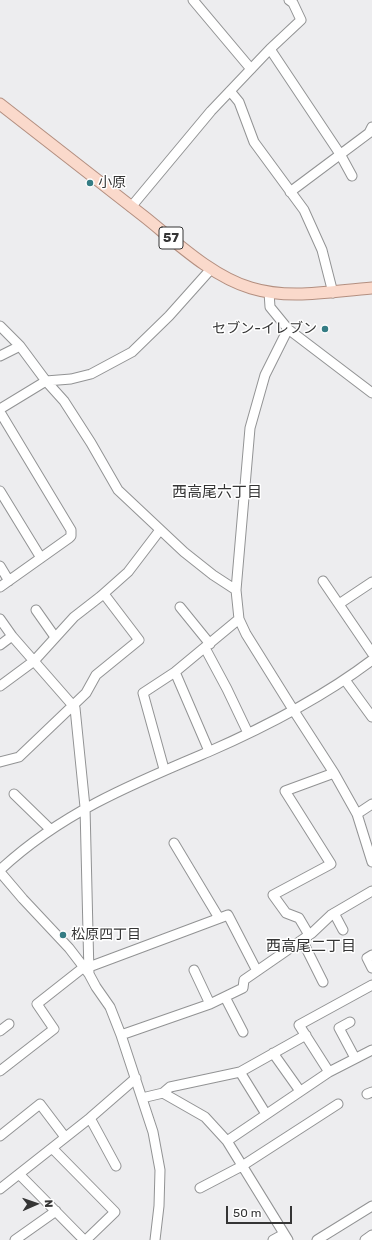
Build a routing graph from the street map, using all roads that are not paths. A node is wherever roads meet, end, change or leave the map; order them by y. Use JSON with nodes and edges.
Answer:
{"nodes":[{"id":1,"x":193,"y":0,"type":"edge"},
{"id":2,"x":290,"y":0,"type":"edge"},
{"id":3,"x":270,"y":49,"type":"junction"},
{"id":4,"x":251,"y":69,"type":"junction"},
{"id":5,"x":230,"y":91,"type":"junction"},
{"id":6,"x":0,"y":104,"type":"edge"},
{"id":7,"x":372,"y":126,"type":"edge"},
{"id":8,"x":340,"y":154,"type":"junction"},
{"id":9,"x":352,"y":176,"type":"dead end"},
{"id":10,"x":290,"y":192,"type":"junction"},
{"id":11,"x":131,"y":207,"type":"junction"},
{"id":12,"x":211,"y":269,"type":"junction"},
{"id":13,"x":372,"y":288,"type":"edge"},
{"id":14,"x":269,"y":292,"type":"junction"},
{"id":15,"x":333,"y":293,"type":"junction"},
{"id":16,"x":0,"y":326,"type":"edge"},
{"id":17,"x":288,"y":329,"type":"junction"},
{"id":18,"x":20,"y":346,"type":"junction"},
{"id":19,"x":0,"y":356,"type":"edge"},
{"id":20,"x":46,"y":381,"type":"junction"},
{"id":21,"x":372,"y":392,"type":"edge"},
{"id":22,"x":0,"y":409,"type":"edge"},
{"id":23,"x":0,"y":412,"type":"edge"},
{"id":24,"x":0,"y":491,"type":"edge"},
{"id":25,"x":160,"y":530,"type":"junction"},
{"id":26,"x":41,"y":558,"type":"junction"},
{"id":27,"x":0,"y":566,"type":"edge"},
{"id":28,"x":9,"y":581,"type":"junction"},
{"id":29,"x":323,"y":581,"type":"dead end"},
{"id":30,"x":372,"y":582,"type":"edge"},
{"id":31,"x":0,"y":587,"type":"edge"},
{"id":32,"x":236,"y":590,"type":"junction"},
{"id":33,"x":104,"y":594,"type":"junction"},
{"id":34,"x":339,"y":604,"type":"junction"},
{"id":35,"x":180,"y":607,"type":"dead end"},
{"id":36,"x":36,"y":610,"type":"dead end"},
{"id":37,"x":0,"y":619,"type":"edge"},
{"id":38,"x":239,"y":619,"type":"junction"},
{"id":39,"x":12,"y":636,"type":"junction"},
{"id":40,"x":55,"y":637,"type":"junction"},
{"id":41,"x":0,"y":645,"type":"edge"},
{"id":42,"x":208,"y":646,"type":"junction"},
{"id":43,"x":372,"y":653,"type":"edge"},
{"id":44,"x":372,"y":660,"type":"edge"},
{"id":45,"x":34,"y":661,"type":"junction"},
{"id":46,"x":175,"y":672,"type":"junction"},
{"id":47,"x":345,"y":680,"type":"junction"},
{"id":48,"x":0,"y":686,"type":"edge"},
{"id":49,"x":73,"y":705,"type":"junction"},
{"id":50,"x":294,"y":711,"type":"junction"},
{"id":51,"x":372,"y":717,"type":"edge"},
{"id":52,"x":248,"y":733,"type":"junction"},
{"id":53,"x":209,"y":751,"type":"junction"},
{"id":54,"x":0,"y":762,"type":"edge"},
{"id":55,"x":164,"y":770,"type":"junction"},
{"id":56,"x":334,"y":773,"type":"junction"},
{"id":57,"x":14,"y":794,"type":"dead end"},
{"id":58,"x":372,"y":804,"type":"edge"},
{"id":59,"x":86,"y":807,"type":"junction"},
{"id":60,"x":357,"y":814,"type":"junction"},
{"id":61,"x":50,"y":830,"type":"junction"},
{"id":62,"x":174,"y":843,"type":"dead end"},
{"id":63,"x":372,"y":862,"type":"edge"},
{"id":64,"x":0,"y":871,"type":"edge"},
{"id":65,"x":372,"y":891,"type":"edge"},
{"id":66,"x":334,"y":913,"type":"junction"},
{"id":67,"x":218,"y":918,"type":"junction"},
{"id":68,"x":343,"y":930,"type":"dead end"},
{"id":69,"x":305,"y":938,"type":"junction"},
{"id":70,"x":372,"y":955,"type":"edge"},
{"id":71,"x":372,"y":968,"type":"edge"},
{"id":72,"x":87,"y":969,"type":"junction"},
{"id":73,"x":194,"y":970,"type":"dead end"},
{"id":74,"x":257,"y":971,"type":"junction"},
{"id":75,"x":323,"y":982,"type":"dead end"},
{"id":76,"x":372,"y":985,"type":"edge"},
{"id":77,"x":225,"y":997,"type":"junction"},
{"id":78,"x":210,"y":1004,"type":"junction"},
{"id":79,"x":350,"y":1022,"type":"dead end"},
{"id":80,"x":9,"y":1024,"type":"dead end"},
{"id":81,"x":0,"y":1031,"type":"edge"},
{"id":82,"x":243,"y":1032,"type":"dead end"},
{"id":83,"x":121,"y":1034,"type":"junction"},
{"id":84,"x":306,"y":1035,"type":"junction"},
{"id":85,"x":372,"y":1050,"type":"edge"},
{"id":86,"x":273,"y":1053,"type":"junction"},
{"id":87,"x":355,"y":1058,"type":"junction"},
{"id":88,"x":0,"y":1071,"type":"edge"},
{"id":89,"x":240,"y":1072,"type":"junction"},
{"id":90,"x":329,"y":1072,"type":"junction"},
{"id":91,"x":136,"y":1078,"type":"junction"},
{"id":92,"x":300,"y":1091,"type":"junction"},
{"id":93,"x":162,"y":1093,"type":"junction"},
{"id":94,"x":142,"y":1098,"type":"junction"},
{"id":95,"x":338,"y":1104,"type":"dead end"},
{"id":96,"x":266,"y":1114,"type":"junction"},
{"id":97,"x":90,"y":1118,"type":"junction"},
{"id":98,"x":0,"y":1136,"type":"edge"},
{"id":99,"x":65,"y":1137,"type":"junction"},
{"id":100,"x":227,"y":1140,"type":"junction"},
{"id":101,"x":52,"y":1148,"type":"junction"},
{"id":102,"x":116,"y":1166,"type":"dead end"},
{"id":103,"x":242,"y":1166,"type":"junction"},
{"id":104,"x":20,"y":1174,"type":"junction"},
{"id":105,"x":200,"y":1188,"type":"dead end"},
{"id":106,"x":0,"y":1189,"type":"edge"},
{"id":107,"x":372,"y":1206,"type":"edge"},
{"id":108,"x":56,"y":1211,"type":"junction"},
{"id":109,"x":372,"y":1235,"type":"edge"},
{"id":110,"x":286,"y":1237,"type":"edge"},
{"id":111,"x":15,"y":1240,"type":"edge"},
{"id":112,"x":85,"y":1240,"type":"edge"},
{"id":113,"x":155,"y":1240,"type":"edge"},
{"id":114,"x":273,"y":1240,"type":"edge"},
{"id":115,"x":317,"y":1240,"type":"edge"},
{"id":116,"x":365,"y":1240,"type":"edge"}],
"edges":[{"from":1,"to":4,"type":"street"},
{"from":2,"to":3,"type":"street"},
{"from":3,"to":4,"type":"street"},
{"from":3,"to":8,"type":"street"},
{"from":4,"to":5,"type":"street"},
{"from":5,"to":10,"type":"street"},
{"from":5,"to":11,"type":"street"},
{"from":6,"to":11,"type":"main road","number":"57"},
{"from":7,"to":8,"type":"street"},
{"from":8,"to":9,"type":"street"},
{"from":8,"to":10,"type":"street"},
{"from":10,"to":15,"type":"street"},
{"from":11,"to":12,"type":"main road","number":"57"},
{"from":12,"to":14,"type":"main road","number":"57"},
{"from":12,"to":20,"type":"street"},
{"from":13,"to":15,"type":"main road","number":"57"},
{"from":14,"to":15,"type":"main road","number":"57"},
{"from":14,"to":17,"type":"street"},
{"from":16,"to":18,"type":"street"},
{"from":17,"to":21,"type":"street"},
{"from":17,"to":32,"type":"street"},
{"from":18,"to":19,"type":"street"},
{"from":18,"to":20,"type":"street"},
{"from":20,"to":22,"type":"street"},
{"from":20,"to":25,"type":"street"},
{"from":23,"to":26,"type":"street"},
{"from":24,"to":26,"type":"street"},
{"from":25,"to":32,"type":"street"},
{"from":25,"to":33,"type":"street"},
{"from":26,"to":28,"type":"street"},
{"from":27,"to":28,"type":"street"},
{"from":28,"to":31,"type":"street"},
{"from":29,"to":34,"type":"street"},
{"from":30,"to":34,"type":"street"},
{"from":32,"to":38,"type":"street"},
{"from":33,"to":40,"type":"street"},
{"from":33,"to":49,"type":"street"},
{"from":34,"to":43,"type":"street"},
{"from":35,"to":42,"type":"street"},
{"from":36,"to":40,"type":"street"},
{"from":37,"to":39,"type":"street"},
{"from":38,"to":42,"type":"street"},
{"from":38,"to":50,"type":"street"},
{"from":39,"to":41,"type":"street"},
{"from":39,"to":45,"type":"street"},
{"from":40,"to":45,"type":"street"},
{"from":42,"to":46,"type":"street"},
{"from":42,"to":52,"type":"street"},
{"from":44,"to":47,"type":"street"},
{"from":45,"to":48,"type":"street"},
{"from":45,"to":49,"type":"street"},
{"from":46,"to":53,"type":"street"},
{"from":46,"to":55,"type":"street"},
{"from":47,"to":50,"type":"street"},
{"from":47,"to":51,"type":"street"},
{"from":49,"to":54,"type":"street"},
{"from":49,"to":59,"type":"street"},
{"from":50,"to":52,"type":"street"},
{"from":50,"to":56,"type":"street"},
{"from":52,"to":53,"type":"street"},
{"from":53,"to":55,"type":"street"},
{"from":55,"to":59,"type":"street"},
{"from":56,"to":60,"type":"street"},
{"from":56,"to":69,"type":"street"},
{"from":57,"to":61,"type":"street"},
{"from":58,"to":60,"type":"street"},
{"from":59,"to":61,"type":"street"},
{"from":59,"to":72,"type":"street"},
{"from":60,"to":63,"type":"street"},
{"from":61,"to":64,"type":"street"},
{"from":62,"to":67,"type":"street"},
{"from":64,"to":72,"type":"street"},
{"from":65,"to":66,"type":"street"},
{"from":66,"to":68,"type":"street"},
{"from":66,"to":69,"type":"street"},
{"from":67,"to":72,"type":"street"},
{"from":67,"to":74,"type":"street"},
{"from":69,"to":74,"type":"street"},
{"from":69,"to":75,"type":"street"},
{"from":70,"to":71,"type":"street"},
{"from":72,"to":83,"type":"street"},
{"from":72,"to":88,"type":"street"},
{"from":73,"to":78,"type":"street"},
{"from":74,"to":77,"type":"street"},
{"from":76,"to":84,"type":"street"},
{"from":77,"to":78,"type":"street"},
{"from":77,"to":82,"type":"street"},
{"from":78,"to":83,"type":"street"},
{"from":79,"to":87,"type":"street"},
{"from":80,"to":81,"type":"street"},
{"from":83,"to":91,"type":"street"},
{"from":84,"to":86,"type":"street"},
{"from":84,"to":90,"type":"street"},
{"from":85,"to":87,"type":"street"},
{"from":86,"to":89,"type":"street"},
{"from":86,"to":92,"type":"street"},
{"from":87,"to":90,"type":"street"},
{"from":89,"to":93,"type":"street"},
{"from":89,"to":96,"type":"street"},
{"from":90,"to":92,"type":"street"},
{"from":91,"to":94,"type":"street"},
{"from":91,"to":97,"type":"street"},
{"from":92,"to":96,"type":"street"},
{"from":93,"to":94,"type":"street"},
{"from":93,"to":100,"type":"street"},
{"from":94,"to":113,"type":"street"},
{"from":95,"to":103,"type":"street"},
{"from":96,"to":100,"type":"street"},
{"from":97,"to":99,"type":"street"},
{"from":97,"to":102,"type":"street"},
{"from":98,"to":99,"type":"street"},
{"from":99,"to":101,"type":"street"},
{"from":100,"to":103,"type":"street"},
{"from":101,"to":104,"type":"street"},
{"from":101,"to":112,"type":"street"},
{"from":103,"to":105,"type":"street"},
{"from":103,"to":110,"type":"street"},
{"from":104,"to":106,"type":"street"},
{"from":104,"to":108,"type":"street"},
{"from":107,"to":115,"type":"street"},
{"from":108,"to":111,"type":"street"},
{"from":108,"to":112,"type":"street"},
{"from":109,"to":116,"type":"street"},
{"from":110,"to":114,"type":"street"}]}
